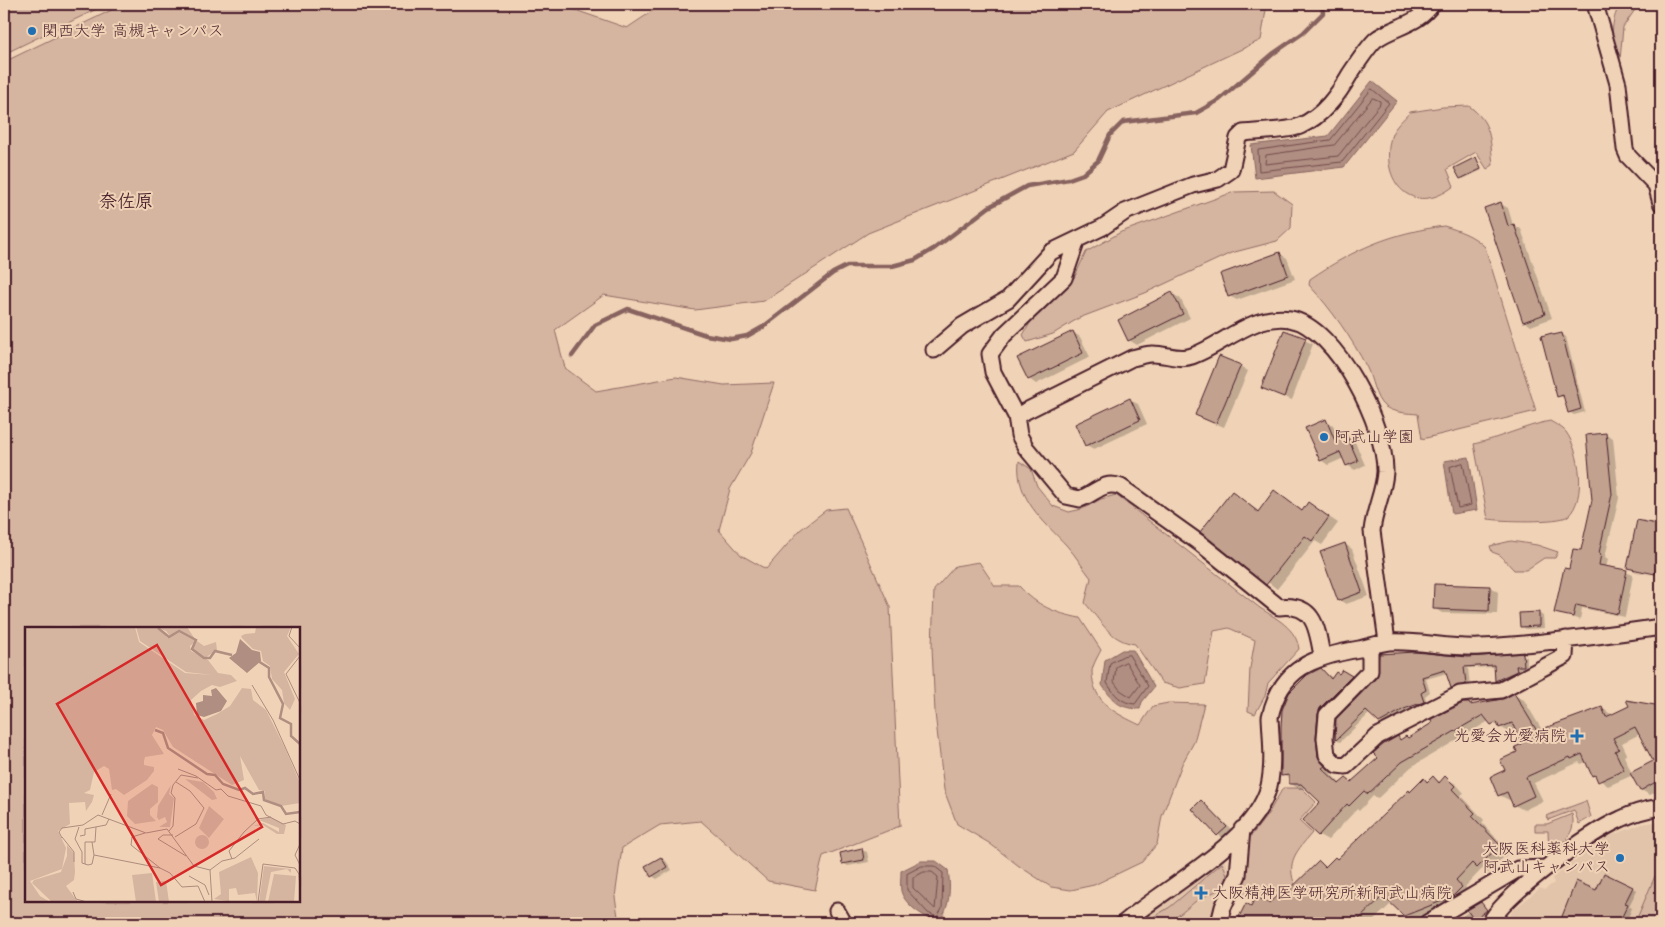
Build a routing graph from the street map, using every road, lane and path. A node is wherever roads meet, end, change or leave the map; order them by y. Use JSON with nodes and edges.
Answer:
{"nodes":[{"id":1,"x":1432,"y":4,"type":"edge"},
{"id":2,"x":1595,"y":4,"type":"edge"},
{"id":3,"x":1661,"y":203,"type":"edge"},
{"id":4,"x":1077,"y":240,"type":"junction"},
{"id":5,"x":934,"y":350,"type":"dead end"},
{"id":6,"x":1016,"y":416,"type":"junction"},
{"id":7,"x":1661,"y":627,"type":"edge"},
{"id":8,"x":1566,"y":639,"type":"junction"},
{"id":9,"x":1387,"y":642,"type":"junction"},
{"id":10,"x":1370,"y":647,"type":"junction"},
{"id":11,"x":1322,"y":656,"type":"junction"},
{"id":12,"x":1661,"y":807,"type":"edge"},
{"id":13,"x":1242,"y":829,"type":"junction"},
{"id":14,"x":1546,"y":868,"type":"junction"},
{"id":15,"x":1124,"y":923,"type":"edge"},
{"id":16,"x":1220,"y":923,"type":"edge"},
{"id":17,"x":1428,"y":923,"type":"edge"},
{"id":18,"x":1490,"y":923,"type":"edge"}],
"edges":[{"from":1,"to":4,"type":"street"},
{"from":2,"to":3,"type":"street"},
{"from":4,"to":5,"type":"street"},
{"from":4,"to":6,"type":"street"},
{"from":6,"to":9,"type":"street"},
{"from":6,"to":11,"type":"street"},
{"from":7,"to":8,"type":"street"},
{"from":8,"to":9,"type":"street"},
{"from":8,"to":10,"type":"street"},
{"from":9,"to":10,"type":"street"},
{"from":10,"to":11,"type":"street"},
{"from":11,"to":13,"type":"street"},
{"from":12,"to":14,"type":"street"},
{"from":13,"to":15,"type":"street"},
{"from":13,"to":16,"type":"street"},
{"from":14,"to":17,"type":"street"},
{"from":14,"to":18,"type":"street"}]}
